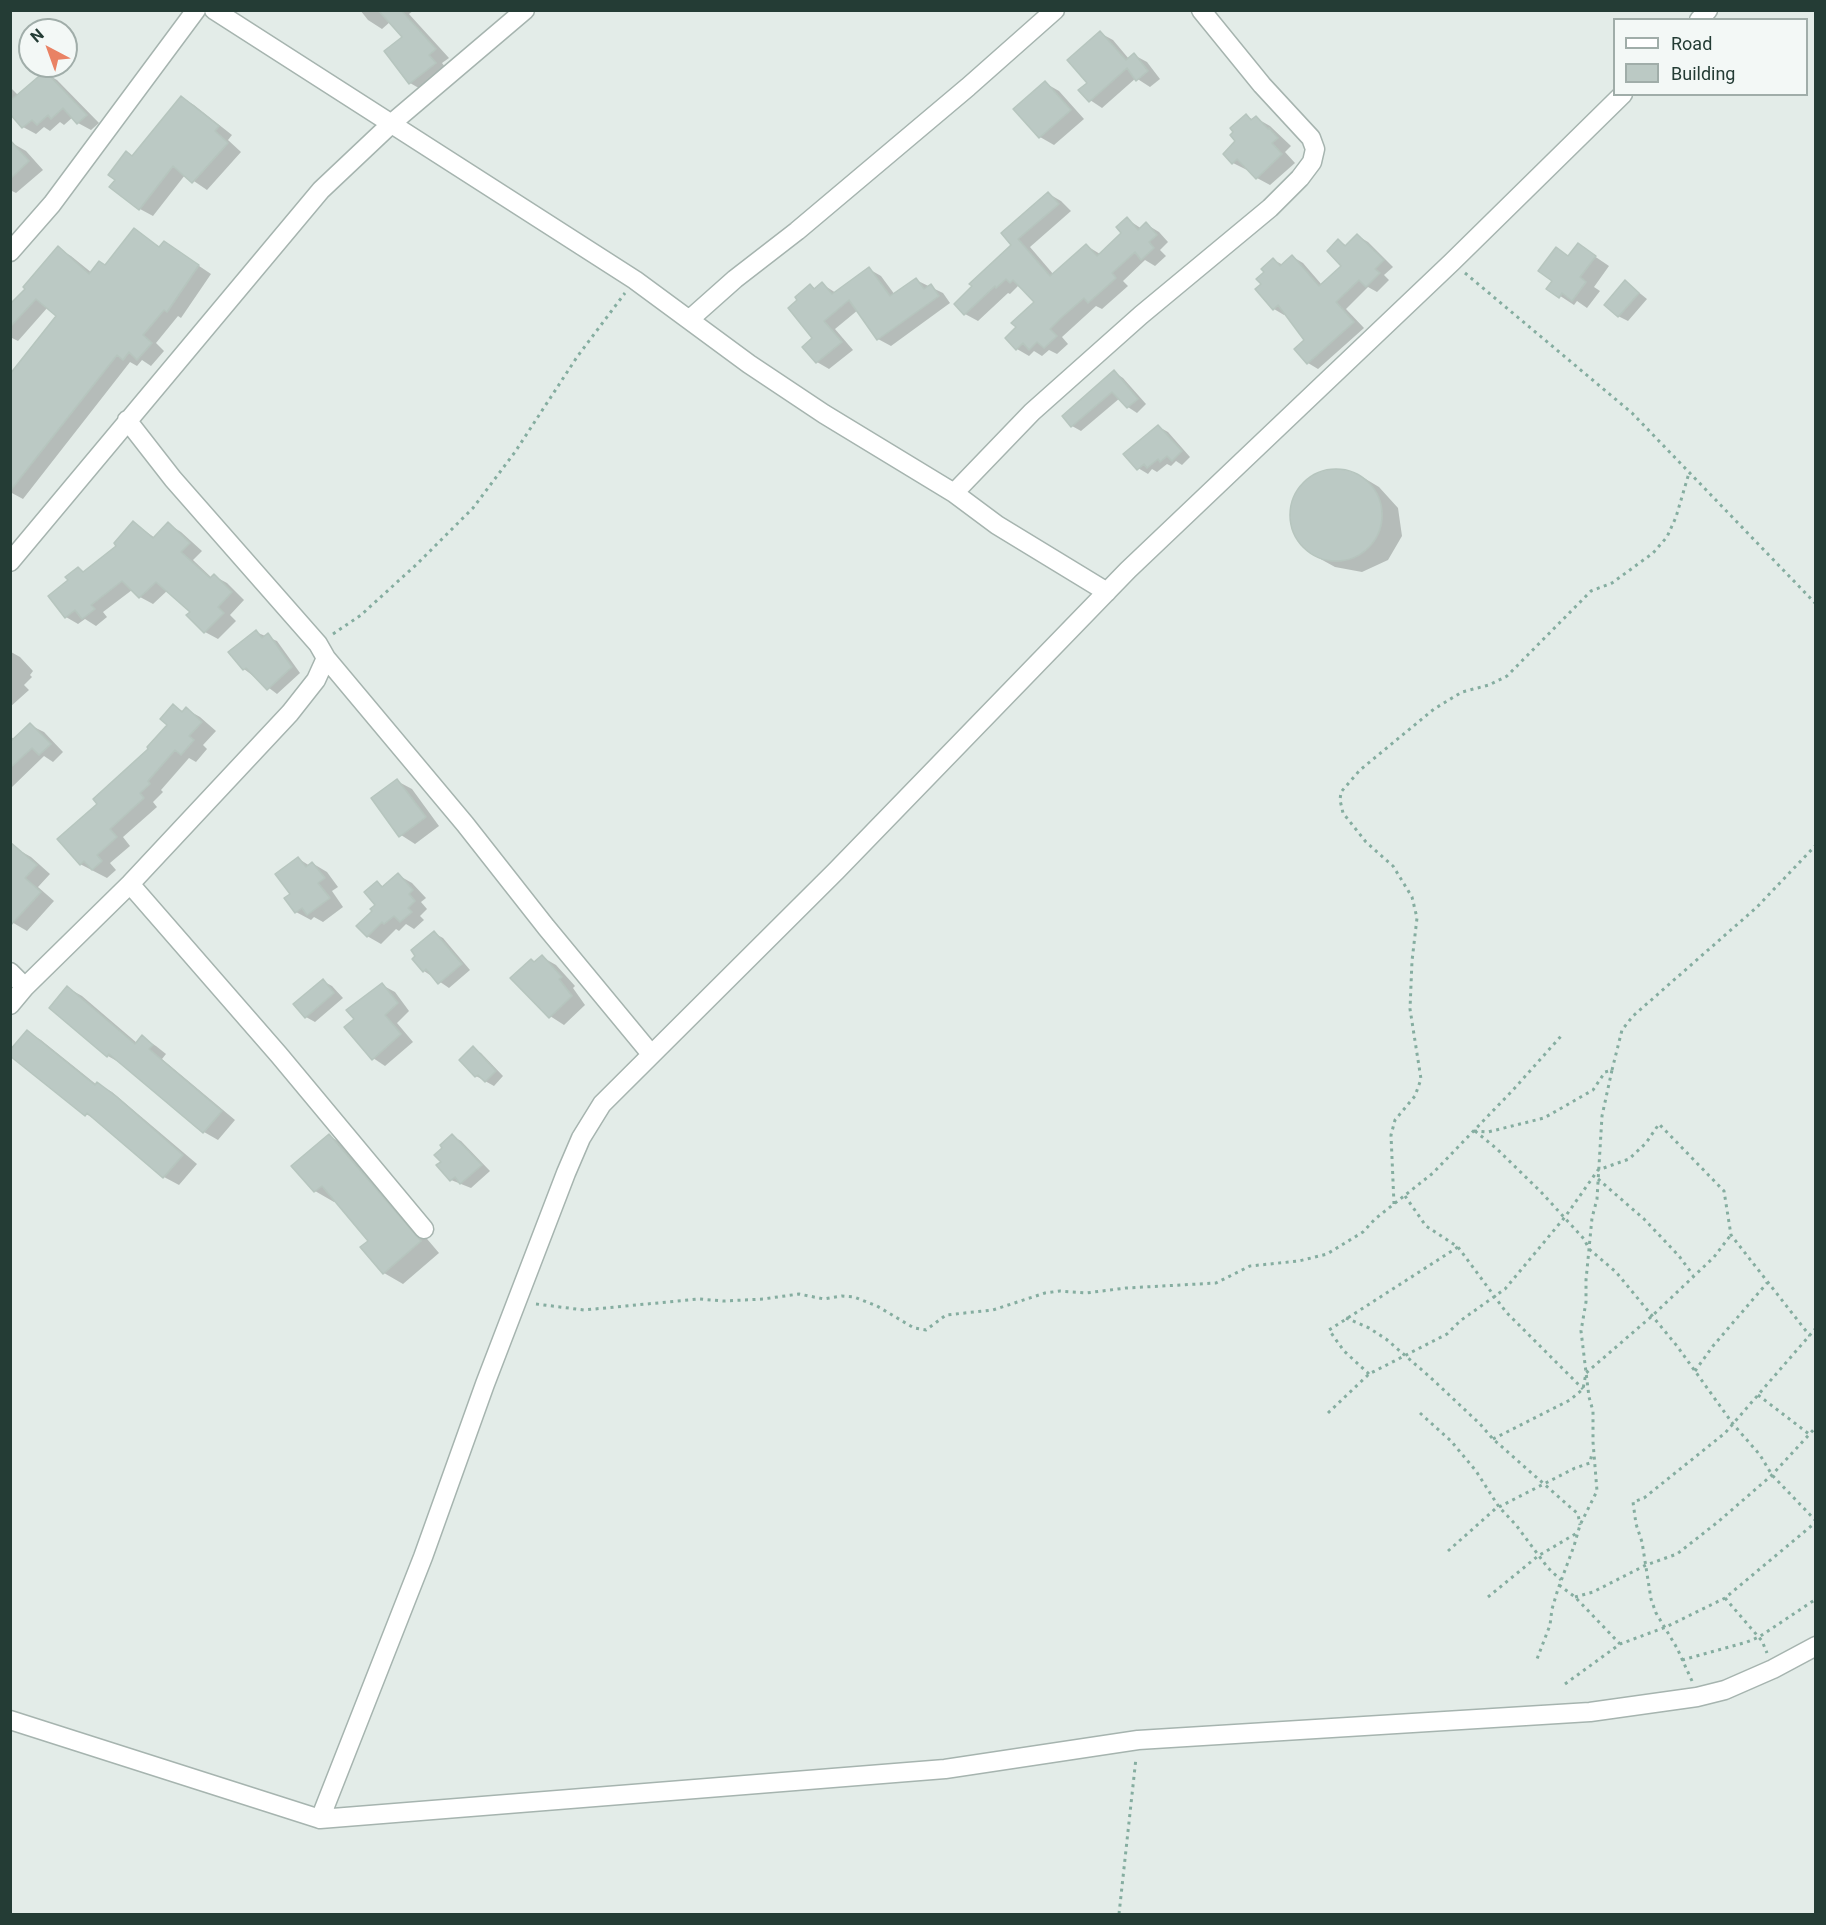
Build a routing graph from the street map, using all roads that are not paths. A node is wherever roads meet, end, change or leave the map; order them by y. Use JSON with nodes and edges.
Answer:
{"nodes":[{"id":1,"x":196,"y":10,"type":"edge"},
{"id":2,"x":214,"y":10,"type":"edge"},
{"id":3,"x":525,"y":10,"type":"edge"},
{"id":4,"x":1055,"y":10,"type":"edge"},
{"id":5,"x":1201,"y":10,"type":"edge"},
{"id":6,"x":1621,"y":96,"type":"edge"},
{"id":7,"x":392,"y":123,"type":"junction"},
{"id":8,"x":10,"y":252,"type":"edge"},
{"id":9,"x":690,"y":319,"type":"junction"},
{"id":10,"x":127,"y":420,"type":"junction"},
{"id":11,"x":954,"y":493,"type":"junction"},
{"id":12,"x":10,"y":562,"type":"edge"},
{"id":13,"x":1107,"y":592,"type":"junction"},
{"id":14,"x":322,"y":651,"type":"junction"},
{"id":15,"x":130,"y":884,"type":"junction"},
{"id":16,"x":10,"y":972,"type":"edge"},
{"id":17,"x":25,"y":987,"type":"junction"},
{"id":18,"x":10,"y":1005,"type":"edge"},
{"id":19,"x":651,"y":1054,"type":"junction"},
{"id":20,"x":424,"y":1229,"type":"dead end"},
{"id":21,"x":1815,"y":1646,"type":"edge"},
{"id":22,"x":10,"y":1720,"type":"edge"},
{"id":23,"x":320,"y":1818,"type":"junction"}],
"edges":[{"from":1,"to":8,"type":"street"},
{"from":2,"to":7,"type":"street"},
{"from":3,"to":7,"type":"street"},
{"from":4,"to":9,"type":"street"},
{"from":5,"to":11,"type":"street"},
{"from":6,"to":13,"type":"street"},
{"from":7,"to":9,"type":"street"},
{"from":7,"to":10,"type":"street"},
{"from":9,"to":11,"type":"street"},
{"from":10,"to":12,"type":"street"},
{"from":10,"to":14,"type":"street"},
{"from":11,"to":13,"type":"street"},
{"from":13,"to":19,"type":"street"},
{"from":14,"to":15,"type":"street"},
{"from":14,"to":19,"type":"street"},
{"from":15,"to":17,"type":"street"},
{"from":15,"to":20,"type":"street"},
{"from":16,"to":17,"type":"street"},
{"from":17,"to":18,"type":"street"},
{"from":19,"to":23,"type":"street"},
{"from":21,"to":23,"type":"street"},
{"from":22,"to":23,"type":"street"}]}
